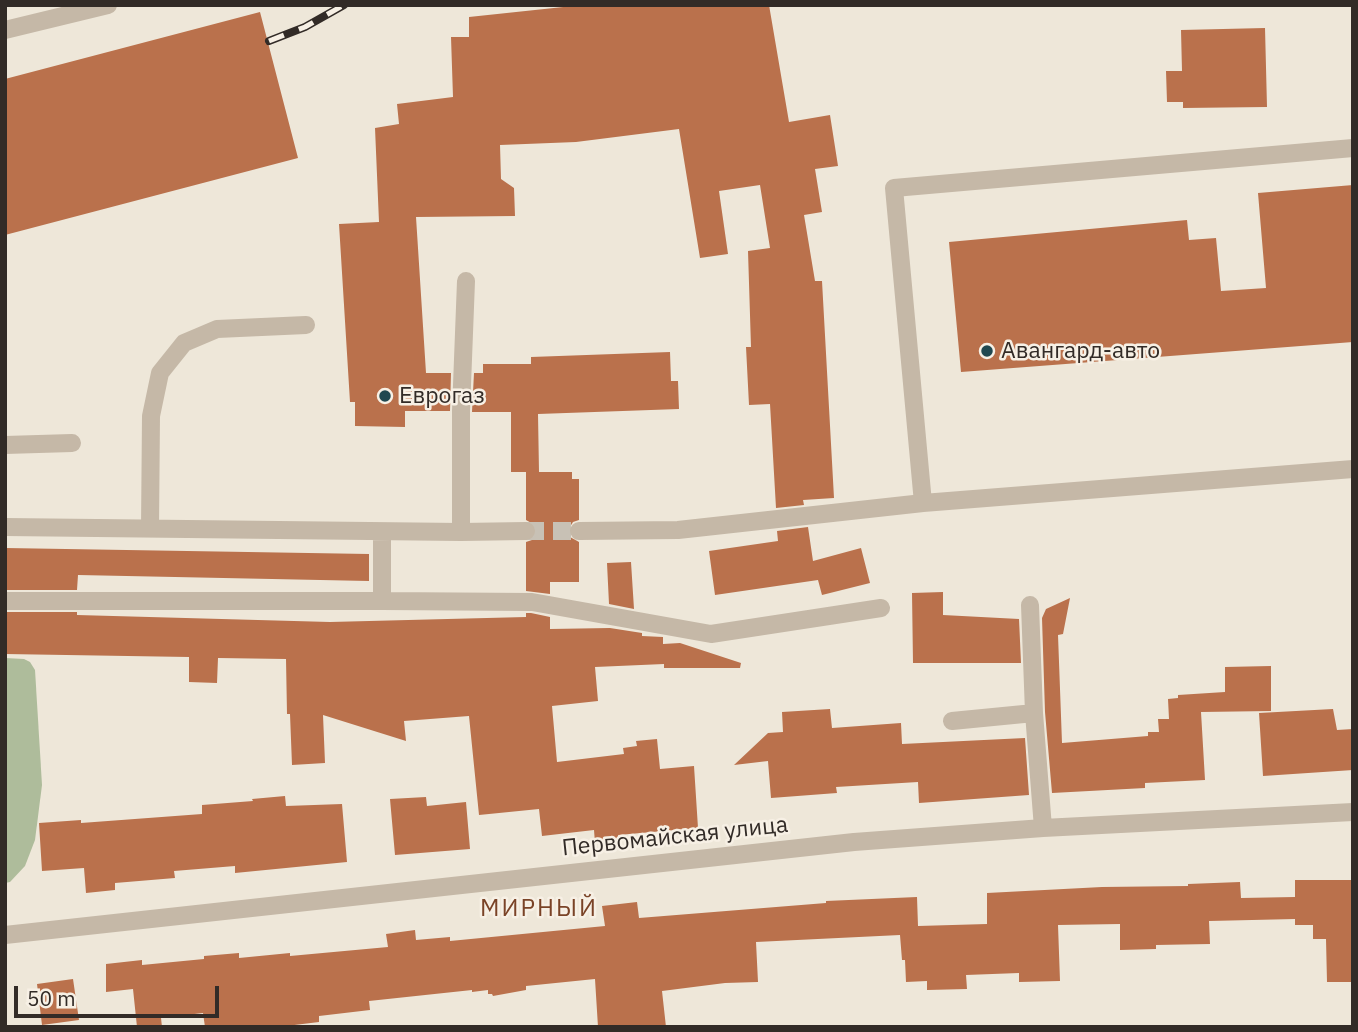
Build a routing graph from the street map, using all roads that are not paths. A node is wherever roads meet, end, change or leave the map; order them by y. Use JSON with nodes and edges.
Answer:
{"nodes":[{"id":1,"x":108,"y":5,"type":"edge"},
{"id":2,"x":5,"y":30,"type":"edge"},
{"id":3,"x":1353,"y":148,"type":"edge"},
{"id":4,"x":466,"y":281,"type":"dead end"},
{"id":5,"x":306,"y":325,"type":"dead end"},
{"id":6,"x":72,"y":443,"type":"dead end"},
{"id":7,"x":5,"y":445,"type":"edge"},
{"id":8,"x":1353,"y":469,"type":"edge"},
{"id":9,"x":923,"y":503,"type":"junction"},
{"id":10,"x":5,"y":527,"type":"edge"},
{"id":11,"x":150,"y":528,"type":"junction"},
{"id":12,"x":526,"y":531,"type":"tunnel mouth"},
{"id":13,"x":579,"y":531,"type":"tunnel mouth"},
{"id":14,"x":382,"y":532,"type":"junction"},
{"id":15,"x":461,"y":532,"type":"junction"},
{"id":16,"x":5,"y":601,"type":"edge"},
{"id":17,"x":382,"y":601,"type":"junction"},
{"id":18,"x":1030,"y":606,"type":"dead end"},
{"id":19,"x":881,"y":608,"type":"dead end"},
{"id":20,"x":1034,"y":713,"type":"junction"},
{"id":21,"x":952,"y":721,"type":"dead end"},
{"id":22,"x":1353,"y":812,"type":"edge"},
{"id":23,"x":1043,"y":828,"type":"junction"},
{"id":24,"x":5,"y":935,"type":"edge"}],
"edges":[{"from":1,"to":2,"type":"street"},
{"from":3,"to":9,"type":"street"},
{"from":4,"to":15,"type":"street"},
{"from":5,"to":11,"type":"street"},
{"from":6,"to":7,"type":"street"},
{"from":8,"to":9,"type":"street"},
{"from":9,"to":13,"type":"street"},
{"from":10,"to":11,"type":"street"},
{"from":11,"to":14,"type":"street"},
{"from":12,"to":15,"type":"street"},
{"from":14,"to":15,"type":"street"},
{"from":14,"to":17,"type":"street"},
{"from":16,"to":17,"type":"street"},
{"from":17,"to":19,"type":"street"},
{"from":18,"to":20,"type":"street"},
{"from":20,"to":21,"type":"street"},
{"from":20,"to":23,"type":"street"},
{"from":22,"to":23,"type":"street","name":"Первомайская улица"},
{"from":23,"to":24,"type":"street","name":"Первомайская улица"}]}
